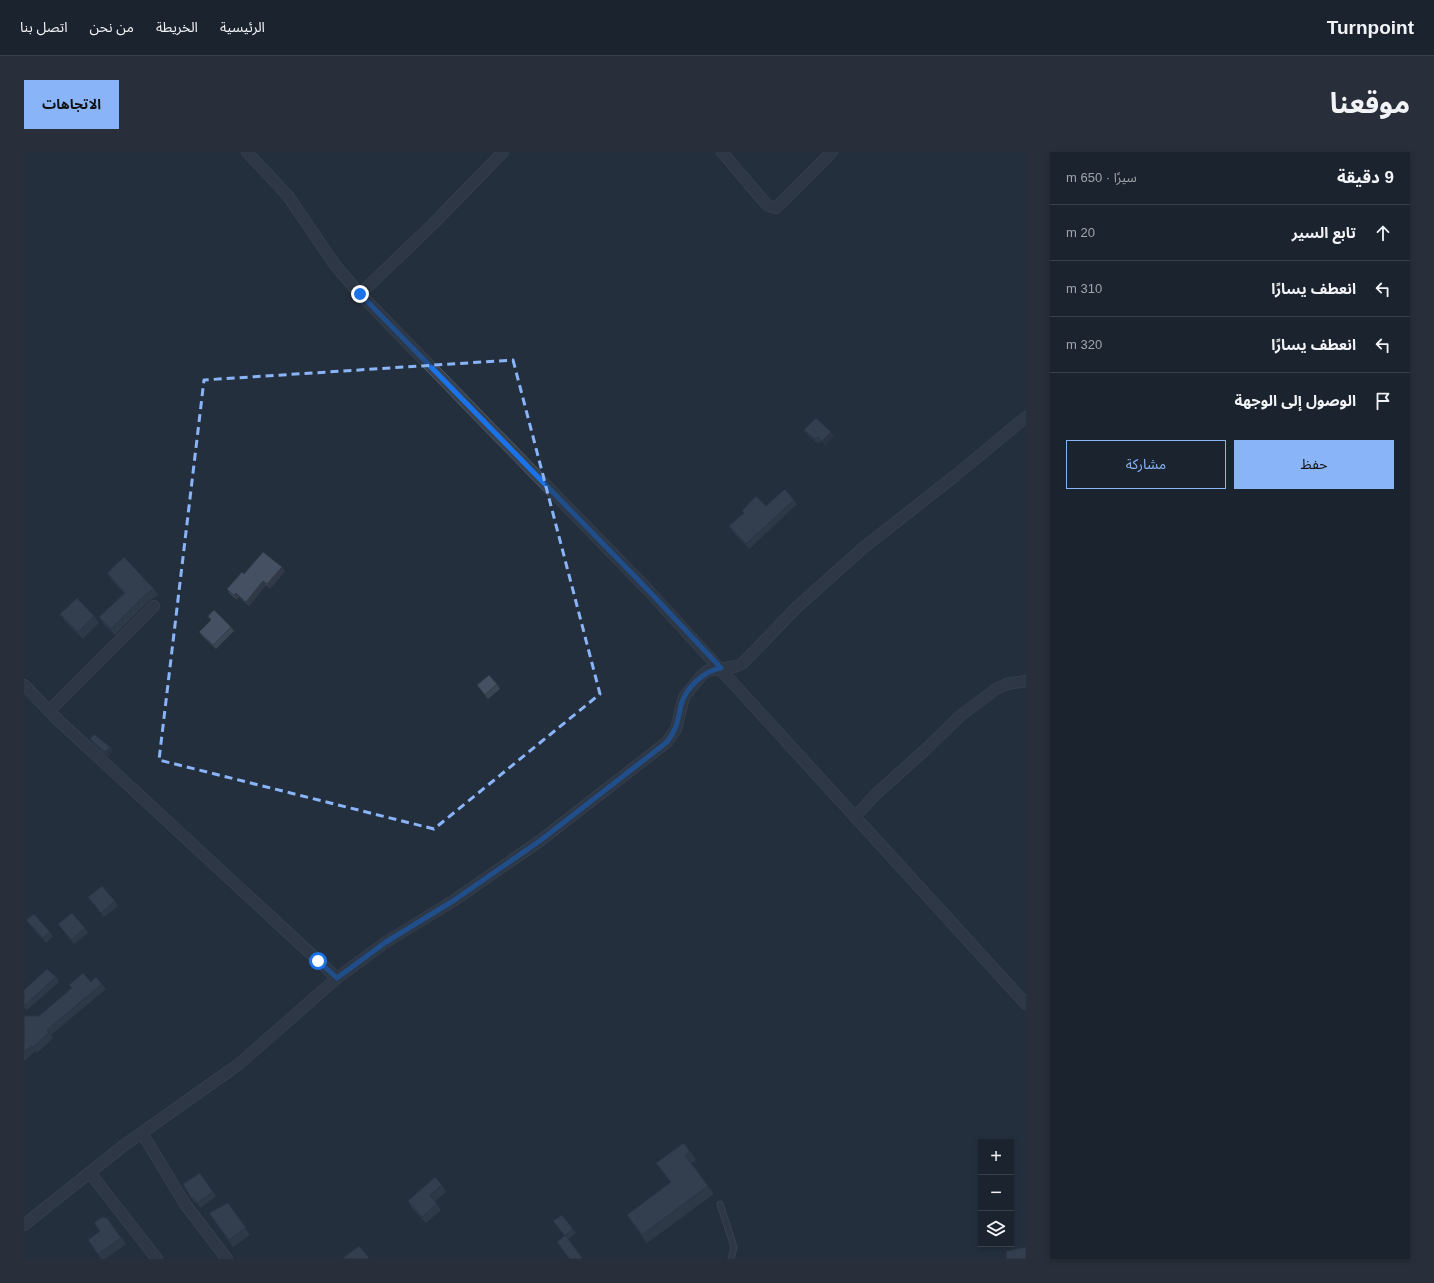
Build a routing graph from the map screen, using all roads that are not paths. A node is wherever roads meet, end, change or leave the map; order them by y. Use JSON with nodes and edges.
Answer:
{"nodes":[{"id":1,"x":247,"y":152,"type":"edge"},
{"id":2,"x":503,"y":152,"type":"edge"},
{"id":3,"x":722,"y":152,"type":"edge"},
{"id":4,"x":832,"y":152,"type":"edge"},
{"id":5,"x":360,"y":294,"type":"junction"},
{"id":6,"x":1026,"y":417,"type":"edge"},
{"id":7,"x":154,"y":606,"type":"dead end"},
{"id":8,"x":721,"y":668,"type":"junction"},
{"id":9,"x":1026,"y":681,"type":"edge"},
{"id":10,"x":24,"y":685,"type":"edge"},
{"id":11,"x":49,"y":711,"type":"junction"},
{"id":12,"x":855,"y":817,"type":"junction"},
{"id":13,"x":337,"y":978,"type":"junction"},
{"id":14,"x":1026,"y":1004,"type":"edge"},
{"id":15,"x":142,"y":1133,"type":"junction"},
{"id":16,"x":90,"y":1173,"type":"junction"},
{"id":17,"x":720,"y":1204,"type":"dead end"},
{"id":18,"x":24,"y":1225,"type":"edge"},
{"id":19,"x":157,"y":1259,"type":"edge"},
{"id":20,"x":227,"y":1259,"type":"edge"},
{"id":21,"x":731,"y":1259,"type":"edge"}],
"edges":[{"from":1,"to":5,"type":"street"},
{"from":2,"to":5,"type":"street"},
{"from":3,"to":4,"type":"street"},
{"from":5,"to":8,"type":"street"},
{"from":6,"to":8,"type":"street"},
{"from":7,"to":11,"type":"street"},
{"from":8,"to":12,"type":"street"},
{"from":8,"to":13,"type":"street"},
{"from":9,"to":12,"type":"street"},
{"from":10,"to":11,"type":"street"},
{"from":11,"to":13,"type":"street"},
{"from":12,"to":14,"type":"street"},
{"from":13,"to":15,"type":"street"},
{"from":15,"to":16,"type":"street"},
{"from":15,"to":20,"type":"street"},
{"from":16,"to":18,"type":"street"},
{"from":16,"to":19,"type":"street"},
{"from":17,"to":21,"type":"lane"}]}
